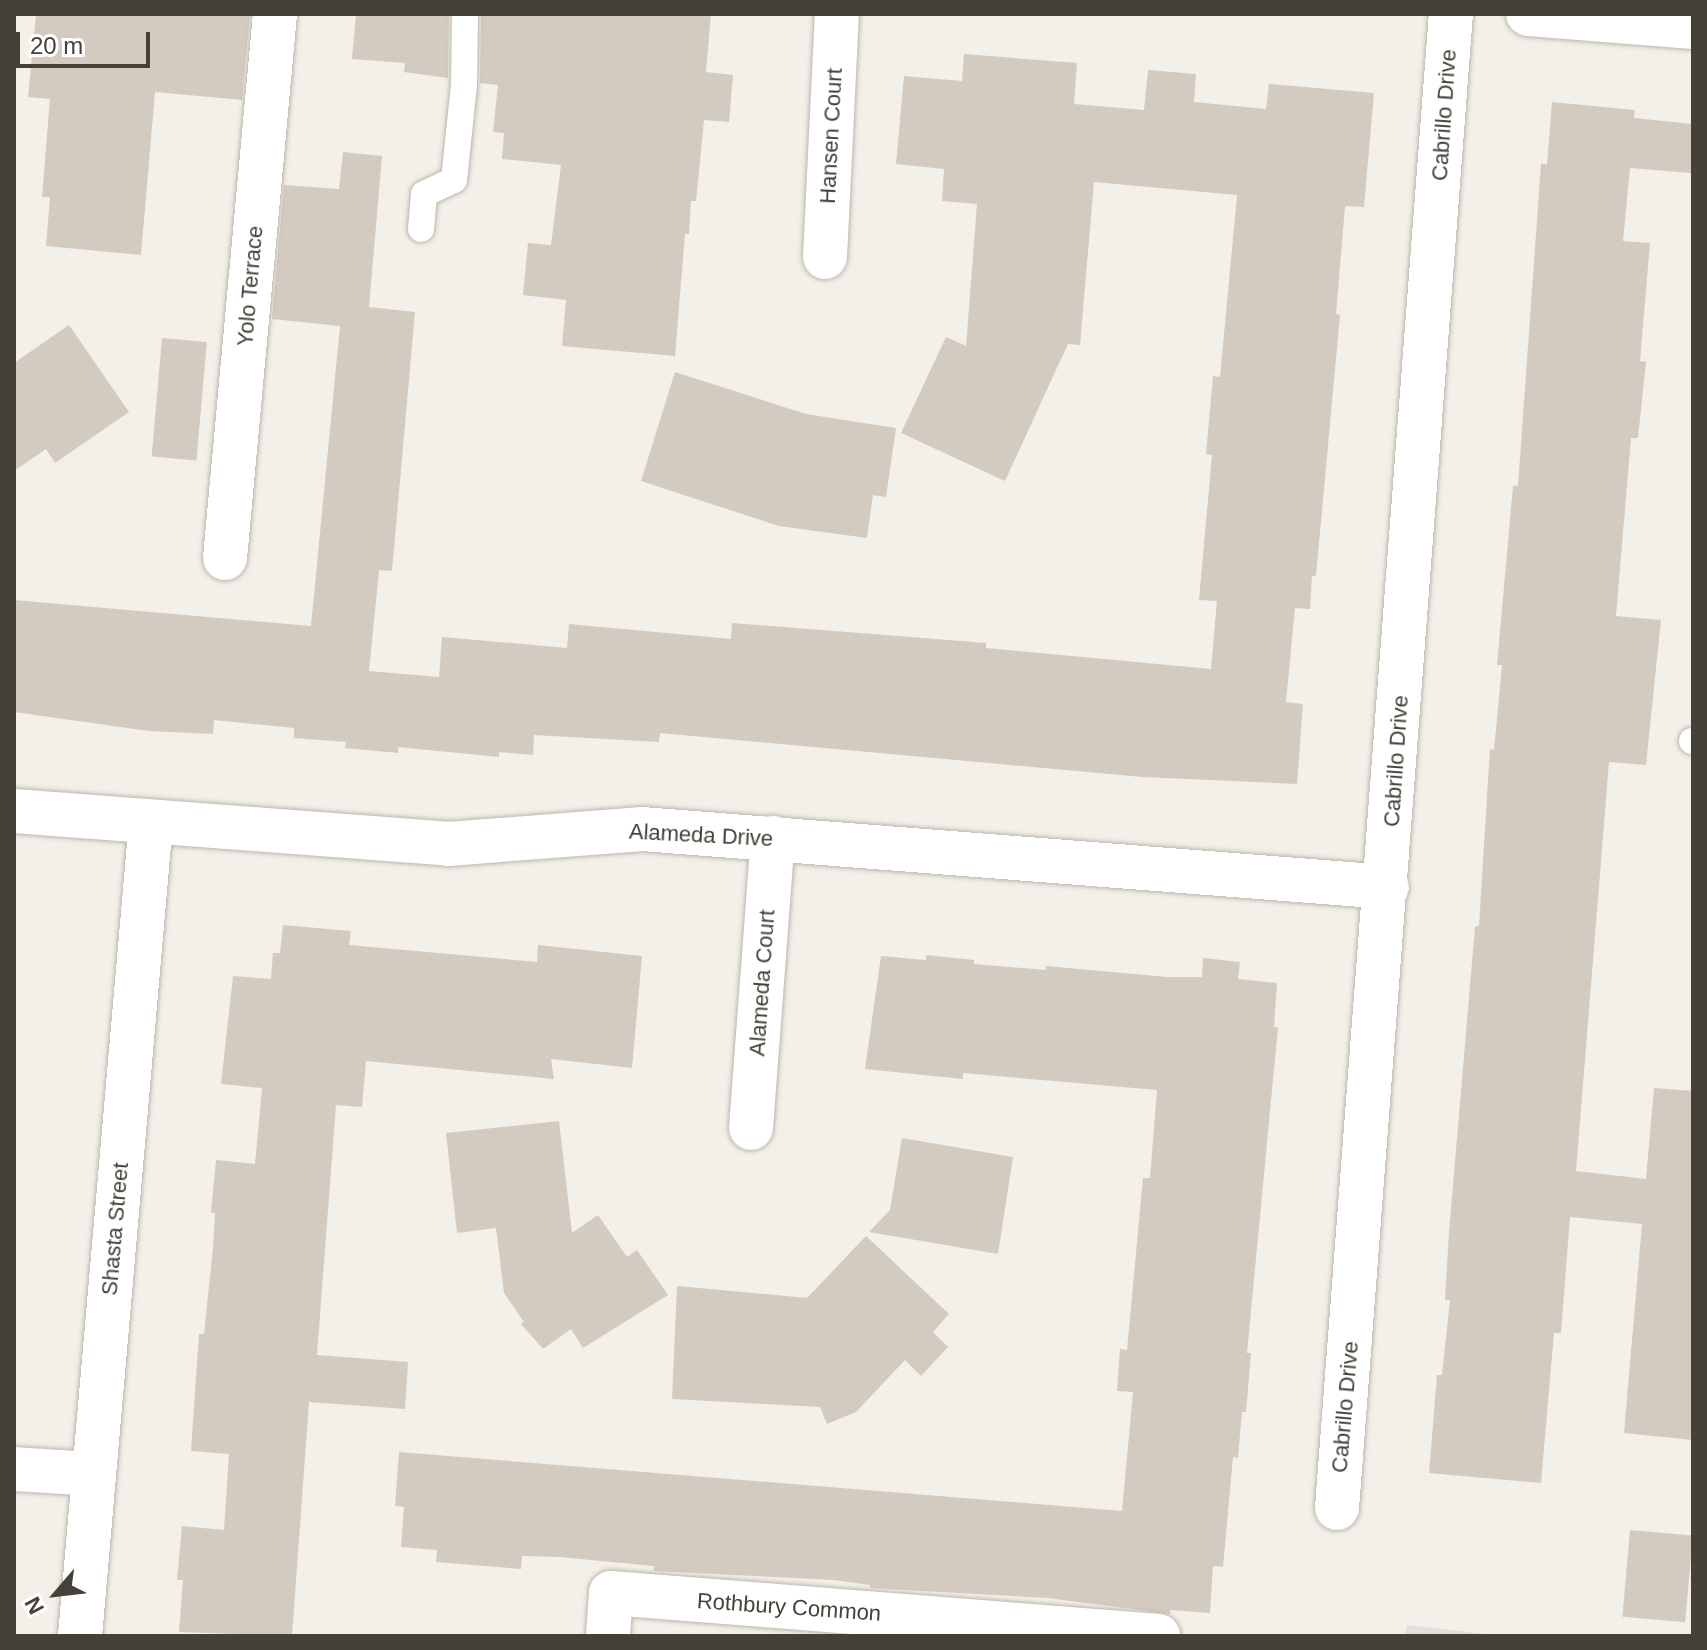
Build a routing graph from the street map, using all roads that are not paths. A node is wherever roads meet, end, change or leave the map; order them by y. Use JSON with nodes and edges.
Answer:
{"nodes":[{"id":1,"x":275,"y":14,"type":"edge"},
{"id":2,"x":465,"y":14,"type":"edge"},
{"id":3,"x":837,"y":14,"type":"edge"},
{"id":4,"x":1451,"y":14,"type":"edge"},
{"id":5,"x":1528,"y":14,"type":"edge"},
{"id":6,"x":1693,"y":27,"type":"edge"},
{"id":7,"x":421,"y":229,"type":"dead end"},
{"id":8,"x":825,"y":257,"type":"dead end"},
{"id":9,"x":225,"y":558,"type":"dead end"},
{"id":10,"x":14,"y":811,"type":"edge"},
{"id":11,"x":151,"y":822,"type":"junction"},
{"id":12,"x":773,"y":838,"type":"junction"},
{"id":13,"x":1387,"y":887,"type":"junction"},
{"id":14,"x":751,"y":1128,"type":"dead end"},
{"id":15,"x":14,"y":1469,"type":"edge"},
{"id":16,"x":94,"y":1474,"type":"junction"},
{"id":17,"x":1337,"y":1508,"type":"dead end"},
{"id":18,"x":80,"y":1636,"type":"edge"},
{"id":19,"x":608,"y":1636,"type":"edge"},
{"id":20,"x":1158,"y":1636,"type":"edge"}],
"edges":[{"from":1,"to":9,"type":"street","name":"Yolo Terrace"},
{"from":2,"to":7,"type":"lane"},
{"from":3,"to":8,"type":"street","name":"Hansen Court"},
{"from":4,"to":13,"type":"street","name":"Cabrillo Drive"},
{"from":5,"to":6,"type":"street"},
{"from":10,"to":11,"type":"street","name":"Alameda Drive"},
{"from":11,"to":12,"type":"street","name":"Alameda Drive"},
{"from":11,"to":16,"type":"street","name":"Shasta Street"},
{"from":12,"to":13,"type":"street","name":"Alameda Drive"},
{"from":12,"to":14,"type":"street","name":"Alameda Court"},
{"from":13,"to":17,"type":"street","name":"Cabrillo Drive"},
{"from":15,"to":16,"type":"street"},
{"from":16,"to":18,"type":"street","name":"Shasta Street"},
{"from":19,"to":20,"type":"street","name":"Rothbury Common"}]}
